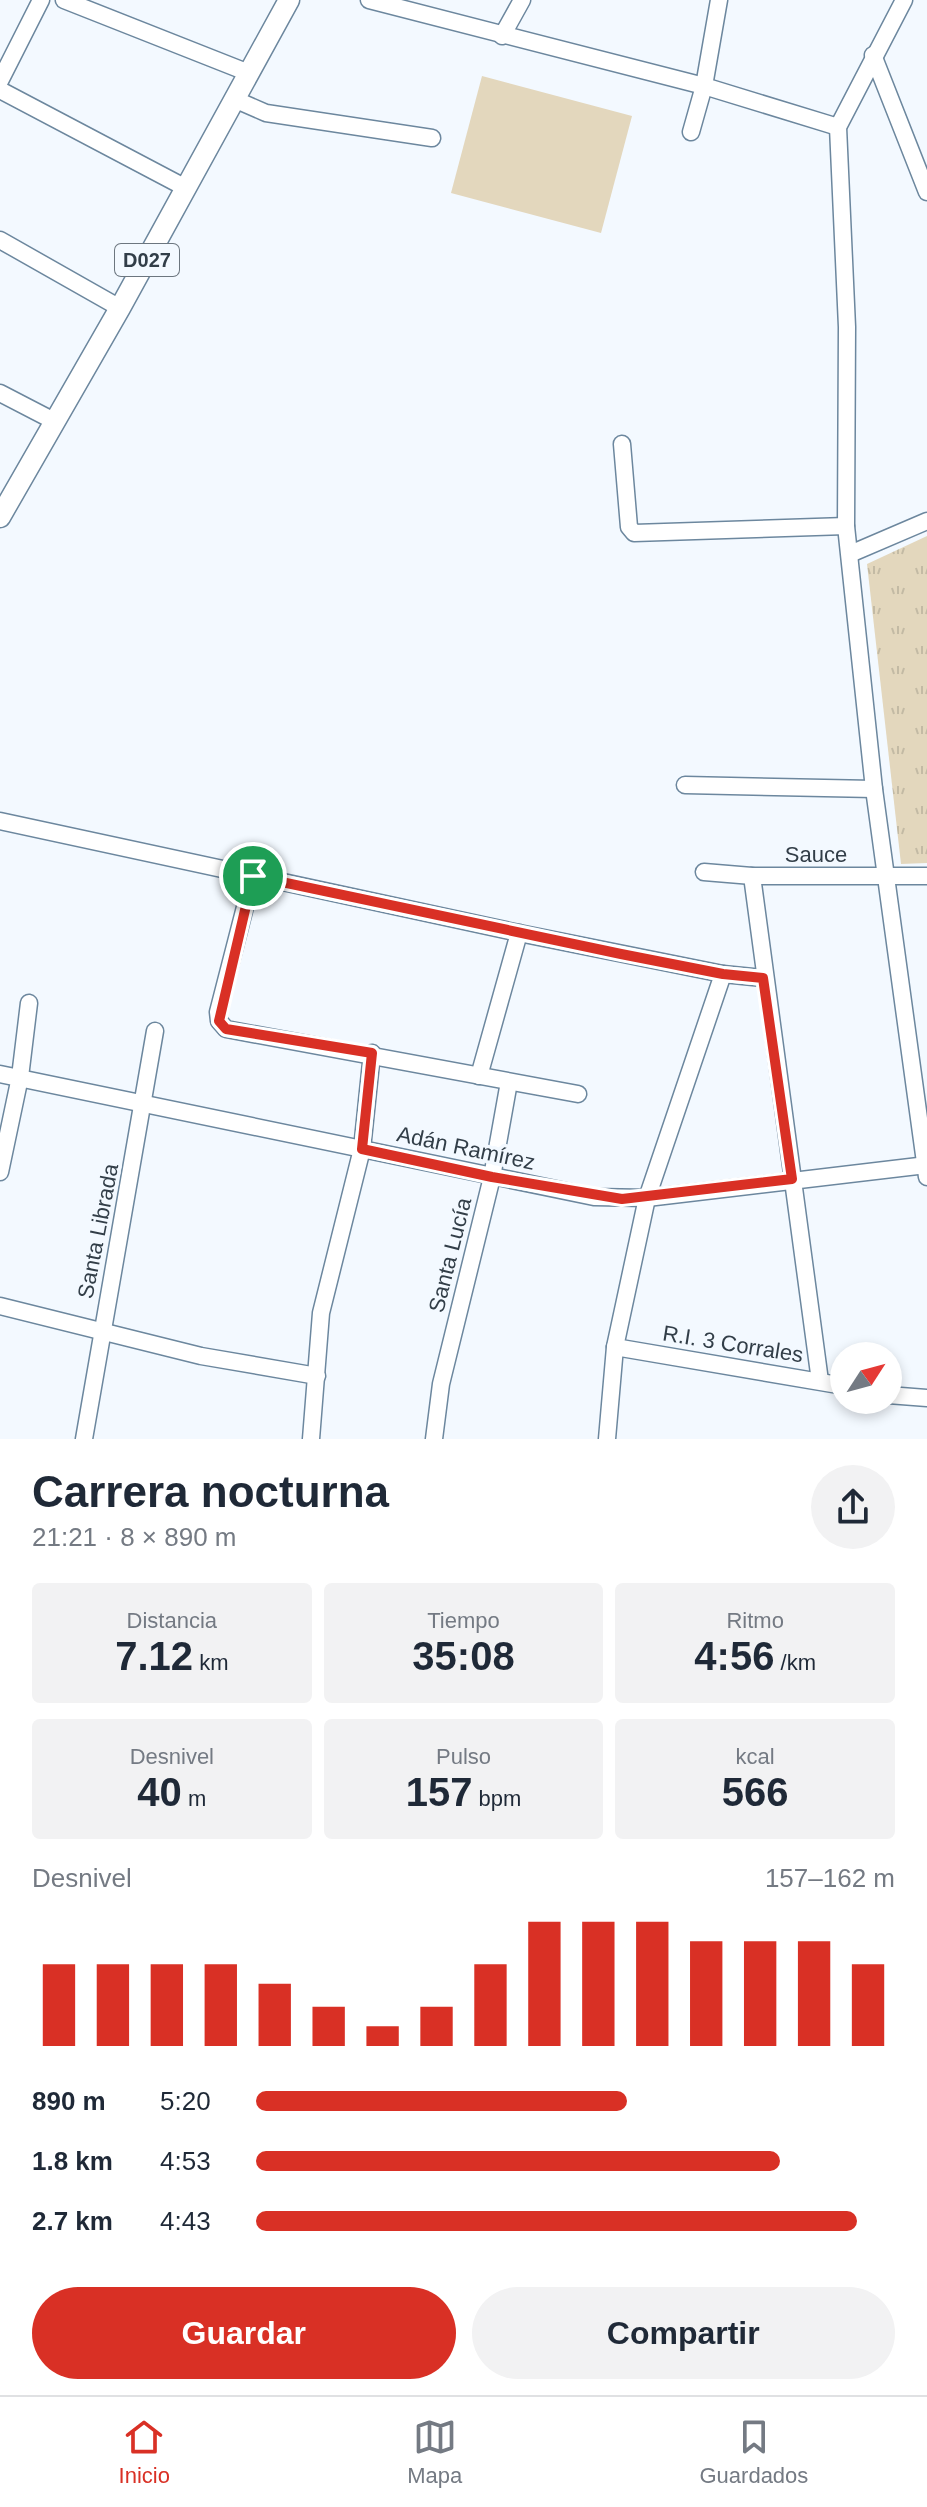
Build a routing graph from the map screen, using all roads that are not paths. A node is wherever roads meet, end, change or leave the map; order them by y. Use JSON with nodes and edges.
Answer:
{"nodes":[{"id":1,"x":41,"y":0,"type":"edge"},
{"id":2,"x":64,"y":0,"type":"edge"},
{"id":3,"x":289,"y":0,"type":"edge"},
{"id":4,"x":369,"y":0,"type":"edge"},
{"id":5,"x":522,"y":0,"type":"edge"},
{"id":6,"x":719,"y":0,"type":"edge"},
{"id":7,"x":904,"y":0,"type":"edge"},
{"id":8,"x":502,"y":36,"type":"junction"},
{"id":9,"x":873,"y":55,"type":"junction"},
{"id":10,"x":249,"y":73,"type":"junction"},
{"id":11,"x":0,"y":81,"type":"edge"},
{"id":12,"x":704,"y":86,"type":"junction"},
{"id":13,"x":0,"y":90,"type":"edge"},
{"id":14,"x":234,"y":99,"type":"junction"},
{"id":15,"x":838,"y":127,"type":"junction"},
{"id":16,"x":691,"y":132,"type":"dead end"},
{"id":17,"x":432,"y":138,"type":"dead end"},
{"id":18,"x":186,"y":188,"type":"junction"},
{"id":19,"x":927,"y":192,"type":"edge"},
{"id":20,"x":0,"y":240,"type":"edge"},
{"id":21,"x":120,"y":308,"type":"junction"},
{"id":22,"x":0,"y":393,"type":"edge"},
{"id":23,"x":54,"y":421,"type":"junction"},
{"id":24,"x":622,"y":444,"type":"dead end"},
{"id":25,"x":0,"y":517,"type":"edge"},
{"id":26,"x":927,"y":521,"type":"edge"},
{"id":27,"x":846,"y":526,"type":"junction"},
{"id":28,"x":850,"y":554,"type":"junction"},
{"id":29,"x":685,"y":785,"type":"dead end"},
{"id":30,"x":874,"y":789,"type":"junction"},
{"id":31,"x":0,"y":821,"type":"edge"},
{"id":32,"x":704,"y":872,"type":"dead end"},
{"id":33,"x":253,"y":876,"type":"junction"},
{"id":34,"x":752,"y":876,"type":"junction"},
{"id":35,"x":927,"y":876,"type":"edge"},
{"id":36,"x":885,"y":877,"type":"junction"},
{"id":37,"x":519,"y":933,"type":"junction"},
{"id":38,"x":723,"y":974,"type":"junction"},
{"id":39,"x":763,"y":978,"type":"junction"},
{"id":40,"x":29,"y":1003,"type":"dead end"},
{"id":41,"x":155,"y":1031,"type":"dead end"},
{"id":42,"x":372,"y":1053,"type":"junction"},
{"id":43,"x":0,"y":1074,"type":"edge"},
{"id":44,"x":479,"y":1076,"type":"junction"},
{"id":45,"x":20,"y":1077,"type":"junction"},
{"id":46,"x":509,"y":1082,"type":"junction"},
{"id":47,"x":578,"y":1094,"type":"dead end"},
{"id":48,"x":144,"y":1103,"type":"junction"},
{"id":49,"x":362,"y":1149,"type":"junction"},
{"id":50,"x":926,"y":1169,"type":"edge"},
{"id":51,"x":0,"y":1172,"type":"edge"},
{"id":52,"x":492,"y":1177,"type":"junction"},
{"id":53,"x":792,"y":1179,"type":"junction"},
{"id":54,"x":647,"y":1198,"type":"junction"},
{"id":55,"x":0,"y":1306,"type":"edge"},
{"id":56,"x":101,"y":1332,"type":"junction"},
{"id":57,"x":615,"y":1347,"type":"junction"},
{"id":58,"x":317,"y":1376,"type":"junction"},
{"id":59,"x":820,"y":1381,"type":"junction"},
{"id":60,"x":830,"y":1383,"type":"edge"},
{"id":61,"x":902,"y":1396,"type":"edge"},
{"id":62,"x":927,"y":1398,"type":"edge"},
{"id":63,"x":84,"y":1439,"type":"edge"},
{"id":64,"x":311,"y":1439,"type":"edge"},
{"id":65,"x":434,"y":1439,"type":"edge"},
{"id":66,"x":607,"y":1439,"type":"edge"}],
"edges":[{"from":1,"to":11,"type":"street"},
{"from":2,"to":10,"type":"street"},
{"from":3,"to":10,"type":"main road","number":"D027"},
{"from":4,"to":8,"type":"street"},
{"from":5,"to":8,"type":"street"},
{"from":6,"to":12,"type":"street"},
{"from":7,"to":9,"type":"street"},
{"from":8,"to":12,"type":"street"},
{"from":9,"to":15,"type":"street"},
{"from":9,"to":19,"type":"street"},
{"from":10,"to":14,"type":"main road","number":"D027"},
{"from":12,"to":15,"type":"street"},
{"from":12,"to":16,"type":"street"},
{"from":13,"to":18,"type":"street"},
{"from":14,"to":17,"type":"street"},
{"from":14,"to":18,"type":"main road","number":"D027"},
{"from":15,"to":27,"type":"street"},
{"from":18,"to":21,"type":"main road","number":"D027"},
{"from":20,"to":21,"type":"street"},
{"from":21,"to":23,"type":"main road","number":"D027"},
{"from":22,"to":23,"type":"street"},
{"from":23,"to":25,"type":"main road","number":"D027"},
{"from":24,"to":27,"type":"street"},
{"from":26,"to":28,"type":"street"},
{"from":27,"to":28,"type":"street"},
{"from":28,"to":30,"type":"street"},
{"from":29,"to":30,"type":"street"},
{"from":30,"to":36,"type":"street"},
{"from":31,"to":33,"type":"street"},
{"from":32,"to":34,"type":"street","name":"Sauce"},
{"from":33,"to":37,"type":"street"},
{"from":33,"to":42,"type":"street"},
{"from":34,"to":36,"type":"street","name":"Sauce"},
{"from":34,"to":39,"type":"street"},
{"from":35,"to":36,"type":"street","name":"Sauce"},
{"from":36,"to":50,"type":"street"},
{"from":37,"to":38,"type":"street"},
{"from":37,"to":44,"type":"street"},
{"from":38,"to":39,"type":"street"},
{"from":38,"to":54,"type":"street"},
{"from":39,"to":53,"type":"street"},
{"from":40,"to":45,"type":"street"},
{"from":41,"to":48,"type":"street","name":"Santa Librada"},
{"from":42,"to":44,"type":"street"},
{"from":42,"to":49,"type":"street"},
{"from":43,"to":45,"type":"street","name":"Adán Ramírez"},
{"from":44,"to":46,"type":"street"},
{"from":45,"to":48,"type":"street","name":"Adán Ramírez"},
{"from":45,"to":51,"type":"street"},
{"from":46,"to":47,"type":"street"},
{"from":46,"to":52,"type":"street","name":"Santa Lucía"},
{"from":48,"to":49,"type":"street","name":"Adán Ramírez"},
{"from":48,"to":56,"type":"street","name":"Santa Librada"},
{"from":49,"to":52,"type":"street","name":"Adán Ramírez"},
{"from":49,"to":58,"type":"street"},
{"from":50,"to":53,"type":"street","name":"Adán Ramírez"},
{"from":52,"to":54,"type":"street","name":"Adán Ramírez"},
{"from":52,"to":65,"type":"street","name":"Santa Lucía"},
{"from":53,"to":54,"type":"street","name":"Adán Ramírez"},
{"from":53,"to":59,"type":"street"},
{"from":54,"to":57,"type":"street"},
{"from":55,"to":56,"type":"street"},
{"from":56,"to":58,"type":"street"},
{"from":56,"to":63,"type":"street","name":"Santa Librada"},
{"from":57,"to":59,"type":"street","name":"R.I. 3 Corrales"},
{"from":57,"to":66,"type":"street"},
{"from":58,"to":64,"type":"street"},
{"from":59,"to":60,"type":"street","name":"R.I. 3 Corrales"},
{"from":61,"to":62,"type":"street"}]}
